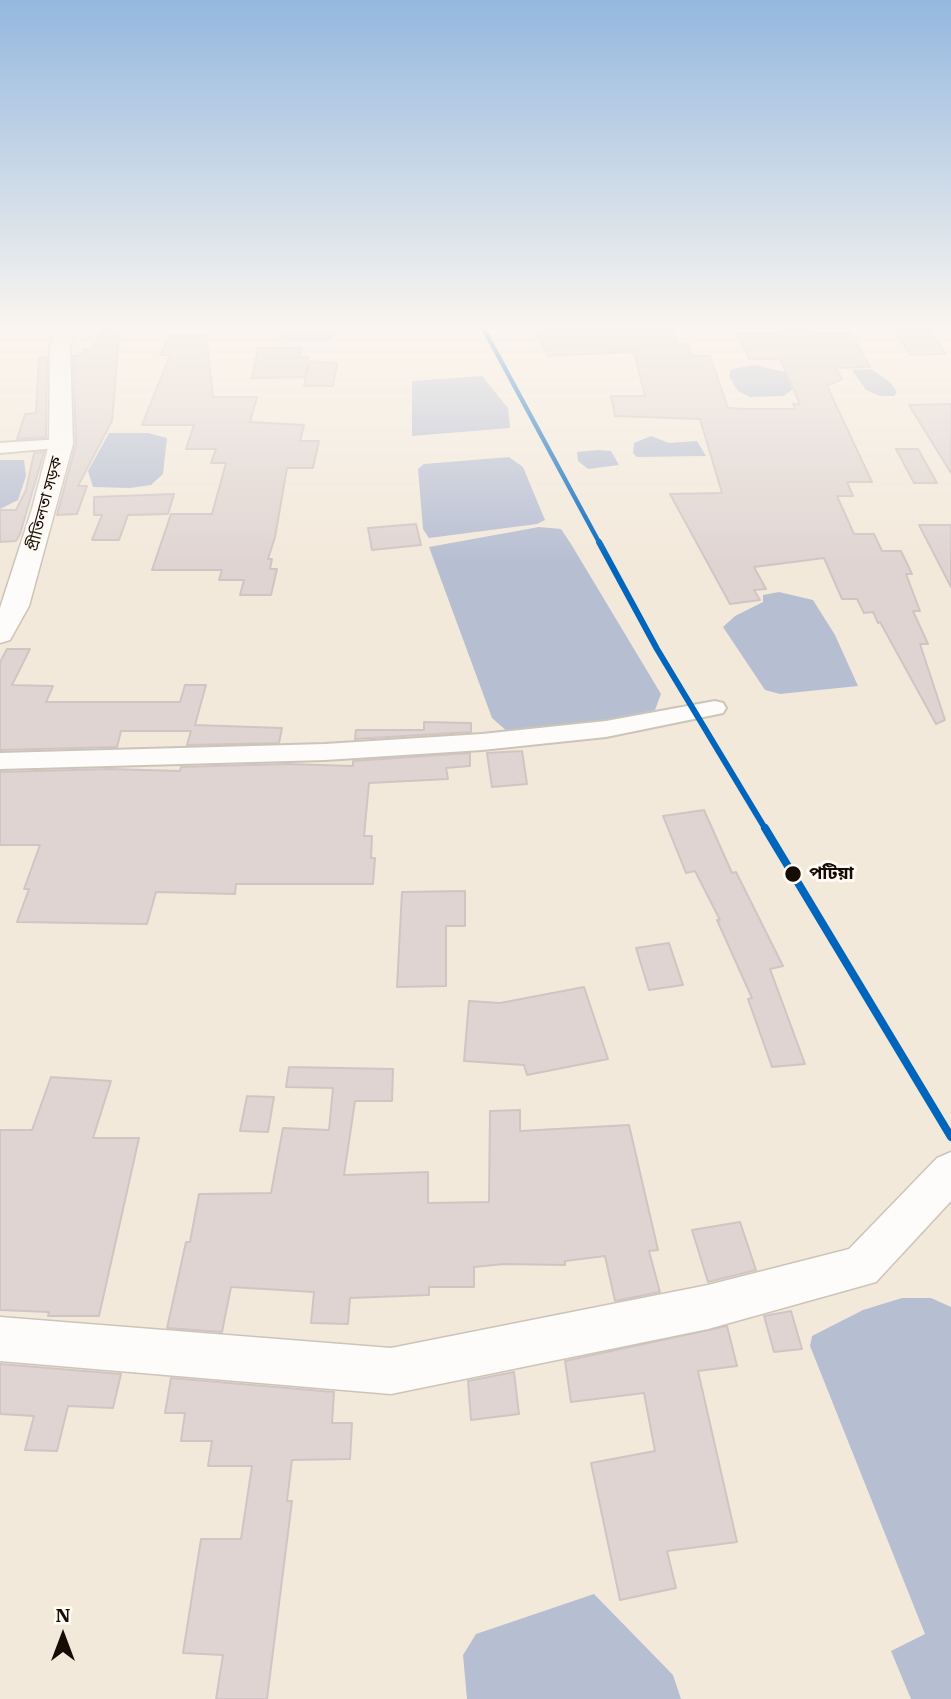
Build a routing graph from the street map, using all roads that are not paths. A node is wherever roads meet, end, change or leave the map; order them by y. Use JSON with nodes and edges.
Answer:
{"nodes":[{"id":1,"x":61,"y":405,"type":"edge"},
{"id":2,"x":61,"y":444,"type":"junction"},
{"id":3,"x":0,"y":448,"type":"edge"},
{"id":4,"x":0,"y":634,"type":"edge"},
{"id":5,"x":715,"y":708,"type":"dead end"},
{"id":6,"x":0,"y":761,"type":"edge"},
{"id":7,"x":951,"y":1172,"type":"edge"},
{"id":8,"x":0,"y":1339,"type":"edge"}],
"edges":[{"from":1,"to":2,"type":"main road","name":"প্রীতিলতা সড়ক"},
{"from":2,"to":3,"type":"street"},
{"from":2,"to":4,"type":"main road","name":"প্রীতিলতা সড়ক"},
{"from":5,"to":6,"type":"street"},
{"from":7,"to":8,"type":"street"}]}
